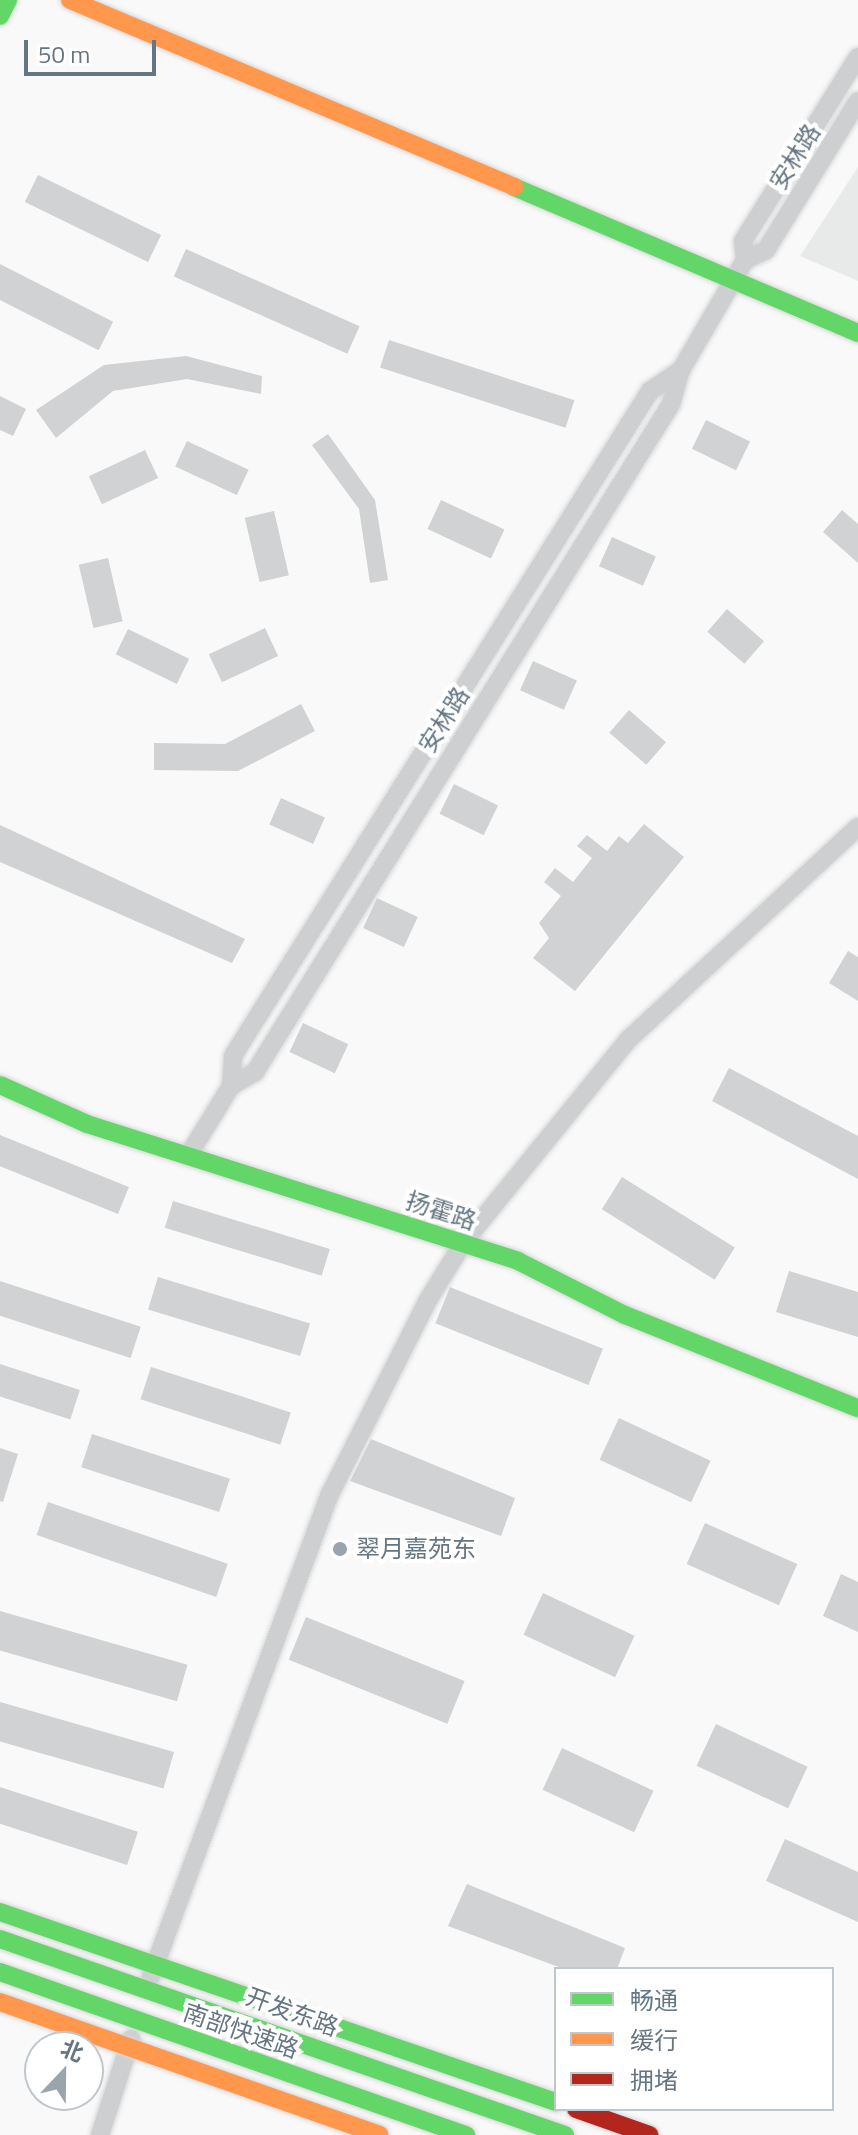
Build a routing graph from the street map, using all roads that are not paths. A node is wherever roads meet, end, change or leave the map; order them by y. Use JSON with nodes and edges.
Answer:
{"nodes":[{"id":1,"x":8,"y":0,"type":"edge"},
{"id":2,"x":70,"y":0,"type":"edge"},
{"id":3,"x":0,"y":16,"type":"edge"},
{"id":4,"x":858,"y":57,"type":"edge"},
{"id":5,"x":858,"y":101,"type":"edge"},
{"id":6,"x":745,"y":260,"type":"junction"},
{"id":7,"x":732,"y":283,"type":"junction"},
{"id":8,"x":858,"y":333,"type":"edge"},
{"id":9,"x":681,"y":370,"type":"junction"},
{"id":10,"x":460,"y":693,"type":"junction"},
{"id":11,"x":484,"y":704,"type":"junction"},
{"id":12,"x":858,"y":827,"type":"edge"},
{"id":13,"x":0,"y":1085,"type":"edge"},
{"id":14,"x":231,"y":1086,"type":"junction"},
{"id":15,"x":188,"y":1156,"type":"junction"},
{"id":16,"x":463,"y":1243,"type":"junction"},
{"id":17,"x":858,"y":1408,"type":"edge"},
{"id":18,"x":0,"y":1912,"type":"edge"},
{"id":19,"x":0,"y":1939,"type":"edge"},
{"id":20,"x":157,"y":1962,"type":"junction"},
{"id":21,"x":0,"y":1972,"type":"edge"},
{"id":22,"x":148,"y":1986,"type":"junction"},
{"id":23,"x":0,"y":2002,"type":"edge"},
{"id":24,"x":554,"y":2101,"type":"edge"},
{"id":25,"x":582,"y":2111,"type":"edge"},
{"id":26,"x":100,"y":2135,"type":"edge"},
{"id":27,"x":379,"y":2135,"type":"edge"},
{"id":28,"x":466,"y":2135,"type":"edge"},
{"id":29,"x":565,"y":2135,"type":"edge"},
{"id":30,"x":650,"y":2135,"type":"edge"}],
"edges":[{"from":1,"to":3,"type":"main road"},
{"from":2,"to":7,"type":"main road"},
{"from":4,"to":6,"type":"street","name":"安林路"},
{"from":5,"to":6,"type":"street","name":"安林路"},
{"from":6,"to":7,"type":"street","name":"安林路"},
{"from":7,"to":8,"type":"main road"},
{"from":7,"to":9,"type":"street","name":"安林路"},
{"from":9,"to":10,"type":"street","name":"安林路"},
{"from":9,"to":11,"type":"street","name":"安林路"},
{"from":10,"to":11,"type":"street"},
{"from":10,"to":14,"type":"street","name":"安林路"},
{"from":11,"to":14,"type":"street","name":"安林路"},
{"from":12,"to":16,"type":"street"},
{"from":13,"to":15,"type":"main road","name":"扬霍路"},
{"from":14,"to":15,"type":"street","name":"安林路"},
{"from":15,"to":16,"type":"main road","name":"扬霍路"},
{"from":16,"to":17,"type":"main road","name":"扬霍路"},
{"from":16,"to":20,"type":"street"},
{"from":18,"to":20,"type":"main road","name":"开发东路"},
{"from":19,"to":22,"type":"main road","name":"开发东路"},
{"from":20,"to":22,"type":"street"},
{"from":20,"to":24,"type":"main road","name":"开发东路"},
{"from":21,"to":28,"type":"main road","name":"南部快速路","bridge":true},
{"from":22,"to":26,"type":"street"},
{"from":22,"to":29,"type":"main road","name":"开发东路"},
{"from":23,"to":27,"type":"main road","bridge":true},
{"from":25,"to":30,"type":"main road"}]}
